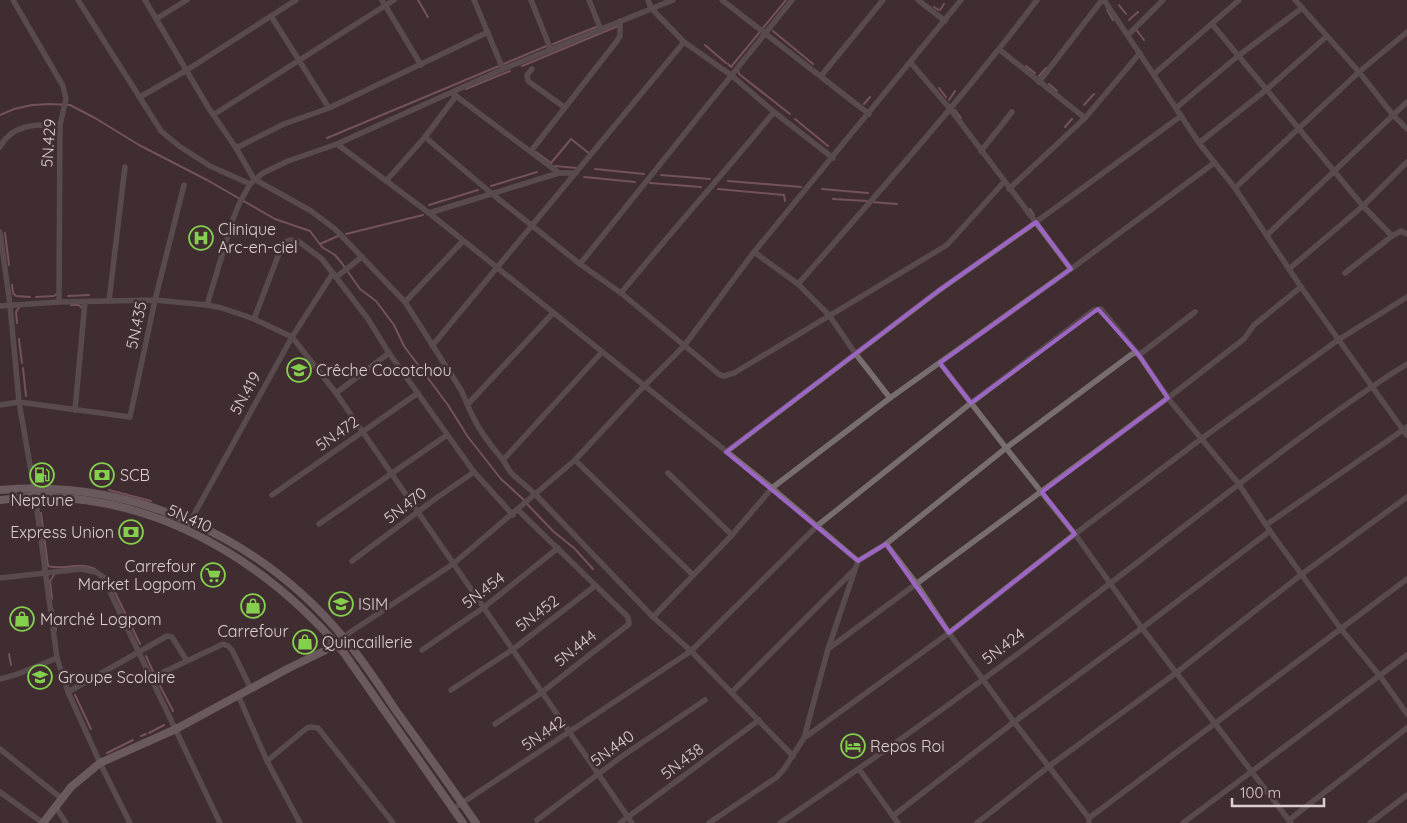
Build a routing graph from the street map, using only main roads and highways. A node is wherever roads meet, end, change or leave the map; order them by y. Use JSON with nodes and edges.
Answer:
{"nodes":[{"id":1,"x":0,"y":490,"type":"edge"},
{"id":2,"x":0,"y":500,"type":"edge"},
{"id":3,"x":343,"y":637,"type":"junction"},
{"id":4,"x":336,"y":643,"type":"junction"},
{"id":5,"x":380,"y":687,"type":"junction"},
{"id":6,"x":373,"y":693,"type":"junction"},
{"id":7,"x":43,"y":823,"type":"edge"},
{"id":8,"x":463,"y":823,"type":"edge"},
{"id":9,"x":476,"y":823,"type":"edge"}],
"edges":[{"from":1,"to":3,"type":"main road"},
{"from":2,"to":4,"type":"main road","name":"5N.410"},
{"from":3,"to":4,"type":"main road"},
{"from":3,"to":5,"type":"main road"},
{"from":4,"to":6,"type":"main road","name":"5N.410"},
{"from":4,"to":7,"type":"main road"},
{"from":5,"to":6,"type":"main road"},
{"from":5,"to":9,"type":"main road"},
{"from":6,"to":8,"type":"main road","name":"5N.410"}]}
